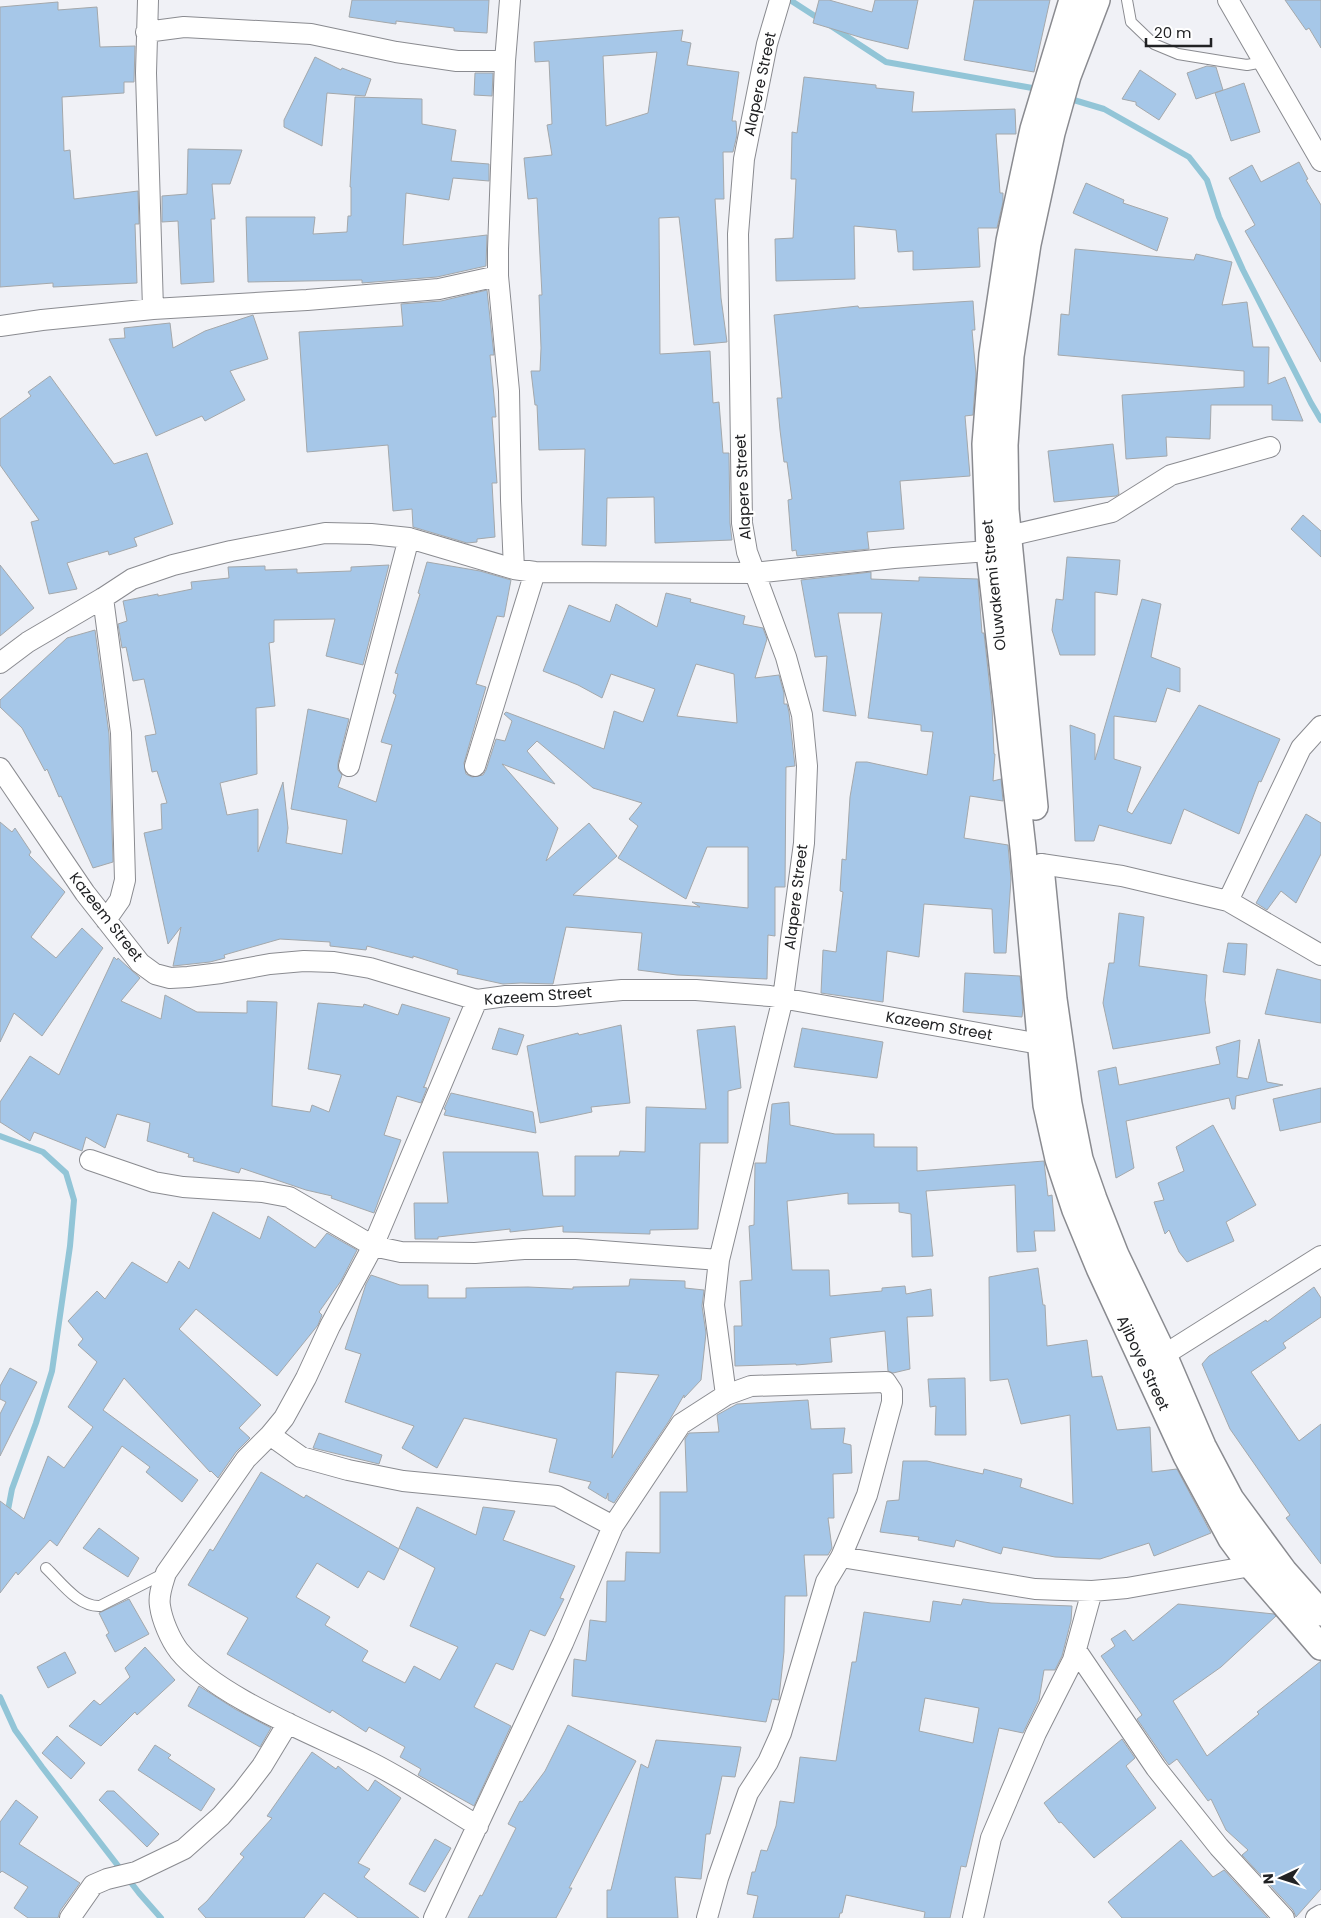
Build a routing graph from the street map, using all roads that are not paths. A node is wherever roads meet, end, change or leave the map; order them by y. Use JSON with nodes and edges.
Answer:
{"nodes":[{"id":1,"x":148,"y":0,"type":"edge"},
{"id":2,"x":510,"y":0,"type":"edge"},
{"id":3,"x":780,"y":0,"type":"edge"},
{"id":4,"x":1072,"y":0,"type":"edge"},
{"id":5,"x":1097,"y":0,"type":"edge"},
{"id":6,"x":1127,"y":0,"type":"edge"},
{"id":7,"x":1228,"y":0,"type":"edge"},
{"id":8,"x":146,"y":32,"type":"junction"},
{"id":9,"x":505,"y":61,"type":"junction"},
{"id":10,"x":1263,"y":62,"type":"junction"},
{"id":11,"x":1058,"y":76,"type":"junction"},
{"id":12,"x":1321,"y":161,"type":"edge"},
{"id":13,"x":498,"y":276,"type":"junction"},
{"id":14,"x":153,"y":309,"type":"junction"},
{"id":15,"x":0,"y":326,"type":"edge"},
{"id":16,"x":1270,"y":447,"type":"dead end"},
{"id":17,"x":409,"y":538,"type":"junction"},
{"id":18,"x":999,"y":544,"type":"junction"},
{"id":19,"x":514,"y":569,"type":"junction"},
{"id":20,"x":535,"y":572,"type":"junction"},
{"id":21,"x":754,"y":573,"type":"junction"},
{"id":22,"x":103,"y":598,"type":"junction"},
{"id":23,"x":0,"y":663,"type":"edge"},
{"id":24,"x":1321,"y":726,"type":"edge"},
{"id":25,"x":349,"y":766,"type":"dead end"},
{"id":26,"x":475,"y":766,"type":"dead end"},
{"id":27,"x":0,"y":768,"type":"edge"},
{"id":28,"x":1041,"y":864,"type":"junction"},
{"id":29,"x":1228,"y":901,"type":"junction"},
{"id":30,"x":106,"y":920,"type":"junction"},
{"id":31,"x":1321,"y":955,"type":"edge"},
{"id":32,"x":783,"y":998,"type":"junction"},
{"id":33,"x":477,"y":1000,"type":"junction"},
{"id":34,"x":1050,"y":1043,"type":"junction"},
{"id":35,"x":90,"y":1160,"type":"dead end"},
{"id":36,"x":373,"y":1246,"type":"junction"},
{"id":37,"x":1321,"y":1256,"type":"edge"},
{"id":38,"x":719,"y":1260,"type":"junction"},
{"id":39,"x":1164,"y":1355,"type":"junction"},
{"id":40,"x":726,"y":1395,"type":"junction"},
{"id":41,"x":270,"y":1435,"type":"junction"},
{"id":42,"x":613,"y":1526,"type":"junction"},
{"id":43,"x":841,"y":1557,"type":"junction"},
{"id":44,"x":1251,"y":1566,"type":"junction"},
{"id":45,"x":46,"y":1568,"type":"dead end"},
{"id":46,"x":166,"y":1572,"type":"junction"},
{"id":47,"x":1092,"y":1591,"type":"junction"},
{"id":48,"x":1321,"y":1613,"type":"edge"},
{"id":49,"x":1319,"y":1640,"type":"edge"},
{"id":50,"x":1076,"y":1650,"type":"junction"},
{"id":51,"x":288,"y":1723,"type":"junction"},
{"id":52,"x":478,"y":1826,"type":"junction"},
{"id":53,"x":1321,"y":1915,"type":"edge"},
{"id":54,"x":70,"y":1918,"type":"edge"},
{"id":55,"x":434,"y":1918,"type":"edge"},
{"id":56,"x":707,"y":1918,"type":"edge"},
{"id":57,"x":973,"y":1918,"type":"edge"},
{"id":58,"x":1284,"y":1918,"type":"edge"},
{"id":59,"x":1316,"y":1918,"type":"edge"}],
"edges":[{"from":1,"to":8,"type":"street"},
{"from":2,"to":9,"type":"street"},
{"from":3,"to":21,"type":"street","name":"Alapere Street"},
{"from":4,"to":11,"type":"street"},
{"from":5,"to":11,"type":"street"},
{"from":6,"to":10,"type":"lane"},
{"from":7,"to":10,"type":"street"},
{"from":8,"to":9,"type":"street"},
{"from":8,"to":14,"type":"street"},
{"from":9,"to":13,"type":"street"},
{"from":10,"to":12,"type":"street"},
{"from":11,"to":18,"type":"street","name":"Oluwakemi Street"},
{"from":13,"to":14,"type":"street"},
{"from":13,"to":19,"type":"street"},
{"from":14,"to":15,"type":"street"},
{"from":16,"to":18,"type":"street"},
{"from":17,"to":19,"type":"street"},
{"from":17,"to":22,"type":"street"},
{"from":17,"to":25,"type":"street"},
{"from":18,"to":21,"type":"street"},
{"from":18,"to":28,"type":"street","name":"Oluwakemi Street"},
{"from":18,"to":34,"type":"street","name":"Oluwakemi Street"},
{"from":19,"to":20,"type":"street"},
{"from":20,"to":21,"type":"street"},
{"from":20,"to":26,"type":"street"},
{"from":21,"to":32,"type":"street","name":"Alapere Street"},
{"from":22,"to":23,"type":"street"},
{"from":22,"to":30,"type":"street"},
{"from":24,"to":29,"type":"street"},
{"from":27,"to":30,"type":"street","name":"Kazeem Street"},
{"from":28,"to":29,"type":"street"},
{"from":28,"to":34,"type":"street","name":"Oluwakemi Street"},
{"from":29,"to":31,"type":"street"},
{"from":30,"to":33,"type":"street","name":"Kazeem Street"},
{"from":32,"to":33,"type":"street","name":"Kazeem Street"},
{"from":32,"to":34,"type":"street","name":"Kazeem Street"},
{"from":32,"to":38,"type":"street","name":"Alapere Street"},
{"from":33,"to":36,"type":"street"},
{"from":34,"to":39,"type":"street","name":"Ajiboye Street"},
{"from":34,"to":44,"type":"street","name":"Ajiboye Street"},
{"from":35,"to":36,"type":"street"},
{"from":36,"to":38,"type":"street"},
{"from":36,"to":41,"type":"street"},
{"from":37,"to":39,"type":"street"},
{"from":38,"to":40,"type":"street","name":"Alapere Street"},
{"from":39,"to":48,"type":"street","name":"Ajiboye Street"},
{"from":40,"to":42,"type":"street"},
{"from":40,"to":43,"type":"street"},
{"from":41,"to":42,"type":"street"},
{"from":41,"to":46,"type":"street"},
{"from":42,"to":52,"type":"street"},
{"from":43,"to":47,"type":"street"},
{"from":43,"to":56,"type":"street"},
{"from":44,"to":47,"type":"street"},
{"from":44,"to":49,"type":"street","name":"Ajiboye Street"},
{"from":45,"to":46,"type":"lane"},
{"from":46,"to":51,"type":"street"},
{"from":47,"to":50,"type":"street"},
{"from":50,"to":57,"type":"street"},
{"from":50,"to":58,"type":"street"},
{"from":51,"to":52,"type":"street"},
{"from":51,"to":54,"type":"street"},
{"from":52,"to":55,"type":"street"},
{"from":53,"to":59,"type":"street"}]}
